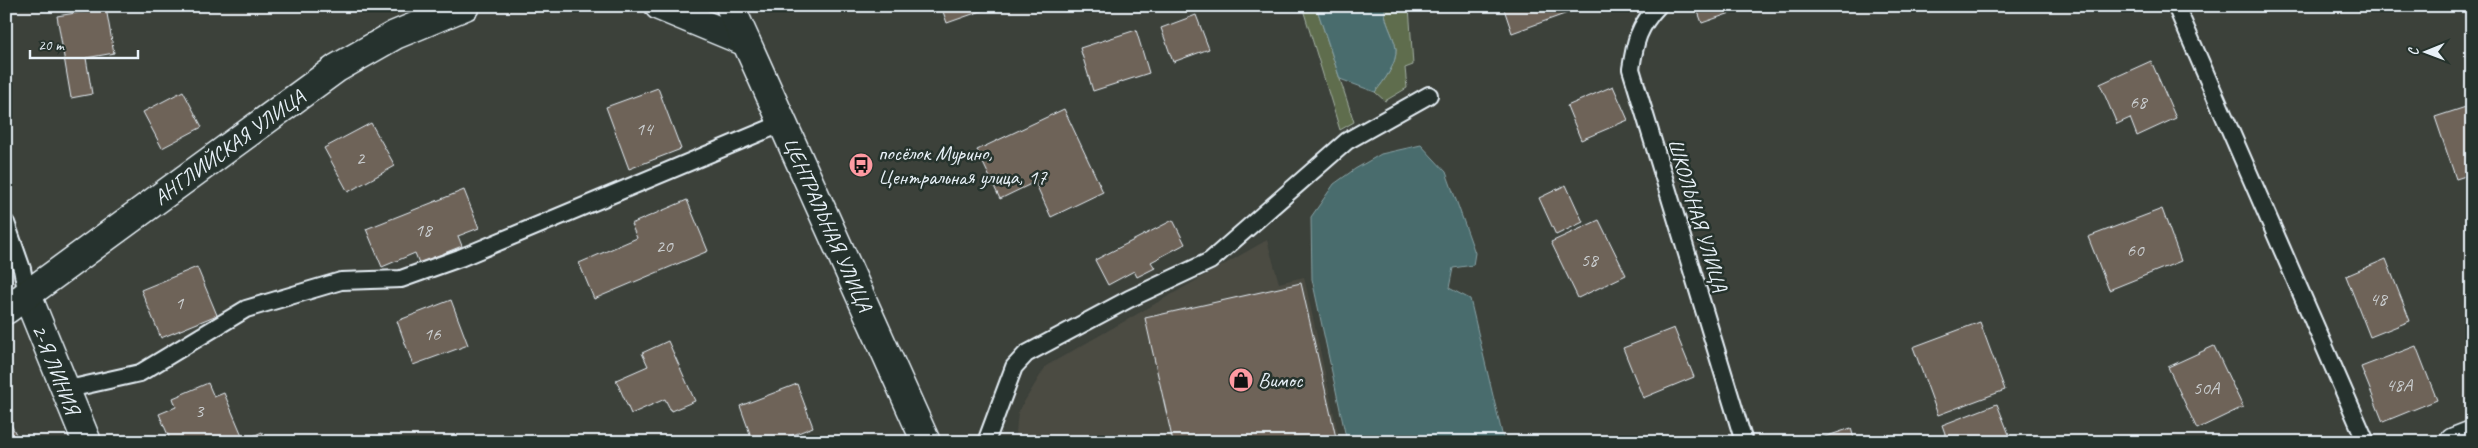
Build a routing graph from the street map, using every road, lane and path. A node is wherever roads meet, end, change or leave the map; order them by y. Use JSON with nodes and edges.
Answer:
{"nodes":[{"id":1,"x":465,"y":6,"type":"edge"},
{"id":2,"x":659,"y":6,"type":"edge"},
{"id":3,"x":730,"y":6,"type":"edge"},
{"id":4,"x":1658,"y":6,"type":"edge"},
{"id":5,"x":2176,"y":6,"type":"edge"},
{"id":6,"x":746,"y":42,"type":"junction"},
{"id":7,"x":1429,"y":95,"type":"dead end"},
{"id":8,"x":783,"y":122,"type":"junction"},
{"id":9,"x":6,"y":223,"type":"edge"},
{"id":10,"x":17,"y":302,"type":"edge"},
{"id":11,"x":64,"y":390,"type":"junction"},
{"id":12,"x":2472,"y":435,"type":"edge"},
{"id":13,"x":87,"y":442,"type":"edge"},
{"id":14,"x":926,"y":442,"type":"edge"},
{"id":15,"x":986,"y":442,"type":"edge"},
{"id":16,"x":1744,"y":442,"type":"edge"},
{"id":17,"x":2366,"y":442,"type":"edge"},
{"id":18,"x":2454,"y":442,"type":"edge"}],
"edges":[{"from":1,"to":10,"type":"street","name":"АНГЛИЙСКАЯ УЛИЦА"},
{"from":2,"to":6,"type":"street"},
{"from":3,"to":6,"type":"street","name":"ЦЕНТРАЛЬНАЯ УЛИЦА"},
{"from":4,"to":16,"type":"lane","name":"ШКОЛЬНАЯ УЛИЦА"},
{"from":5,"to":17,"type":"lane"},
{"from":6,"to":8,"type":"street","name":"ЦЕНТРАЛЬНАЯ УЛИЦА"},
{"from":7,"to":15,"type":"lane"},
{"from":8,"to":11,"type":"lane"},
{"from":8,"to":14,"type":"street","name":"ЦЕНТРАЛЬНАЯ УЛИЦА"},
{"from":9,"to":10,"type":"lane"},
{"from":10,"to":11,"type":"street","name":"2-Я ЛИНИЯ"},
{"from":11,"to":13,"type":"street","name":"2-Я ЛИНИЯ"},
{"from":12,"to":18,"type":"street"}]}
